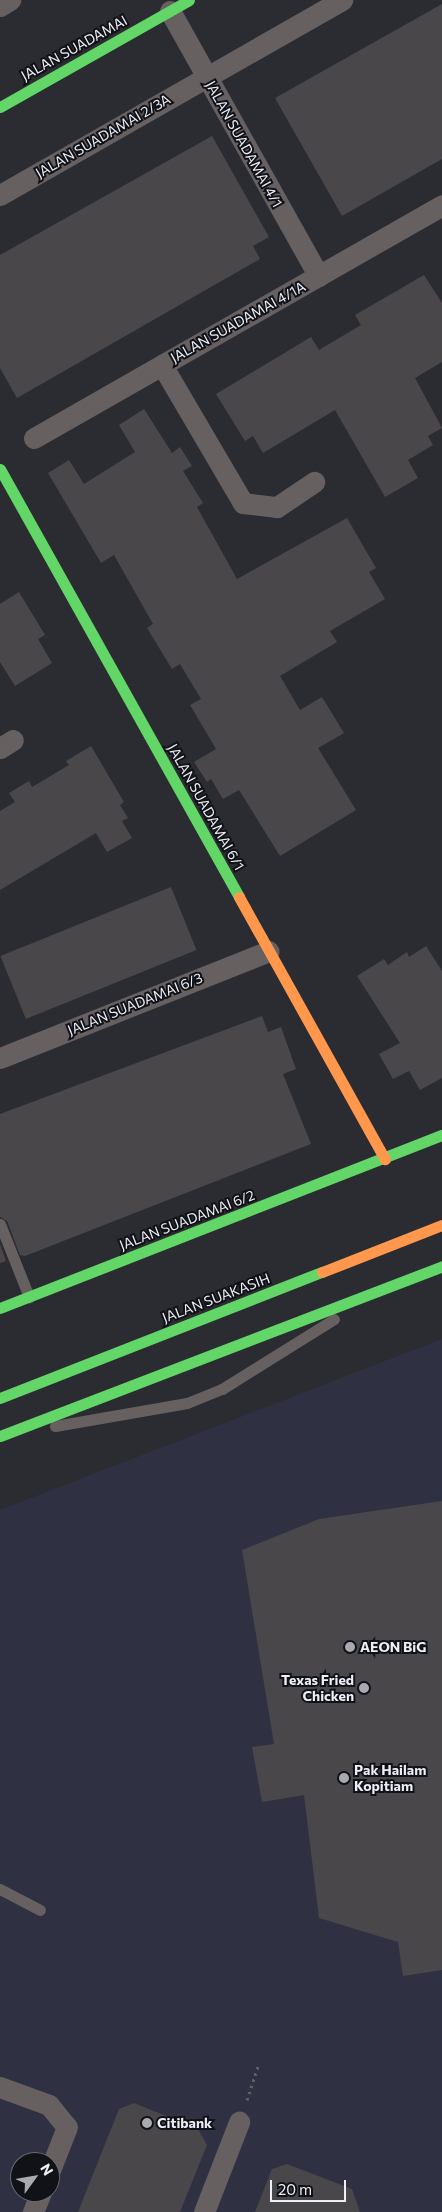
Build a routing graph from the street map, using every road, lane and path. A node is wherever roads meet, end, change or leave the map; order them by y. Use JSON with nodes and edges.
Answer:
{"nodes":[{"id":1,"x":10,"y":0,"type":"edge"},
{"id":2,"x":189,"y":0,"type":"edge"},
{"id":3,"x":342,"y":0,"type":"edge"},
{"id":4,"x":0,"y":6,"type":"edge"},
{"id":5,"x":170,"y":11,"type":"junction"},
{"id":6,"x":207,"y":76,"type":"junction"},
{"id":7,"x":0,"y":107,"type":"edge"},
{"id":8,"x":0,"y":196,"type":"edge"},
{"id":9,"x":442,"y":205,"type":"edge"},
{"id":10,"x":319,"y":276,"type":"junction"},
{"id":11,"x":162,"y":365,"type":"junction"},
{"id":12,"x":34,"y":438,"type":"dead end"},
{"id":13,"x":0,"y":468,"type":"edge"},
{"id":14,"x":314,"y":482,"type":"dead end"},
{"id":15,"x":269,"y":951,"type":"junction"},
{"id":16,"x":0,"y":1058,"type":"edge"},
{"id":17,"x":442,"y":1135,"type":"edge"},
{"id":18,"x":385,"y":1159,"type":"junction"},
{"id":19,"x":0,"y":1224,"type":"edge"},
{"id":20,"x":442,"y":1225,"type":"edge"},
{"id":21,"x":442,"y":1266,"type":"edge"},
{"id":22,"x":386,"y":1287,"type":"junction"},
{"id":23,"x":29,"y":1297,"type":"junction"},
{"id":24,"x":0,"y":1308,"type":"edge"},
{"id":25,"x":0,"y":1398,"type":"edge"},
{"id":26,"x":4,"y":1435,"type":"edge"},
{"id":27,"x":0,"y":1889,"type":"edge"},
{"id":28,"x":40,"y":1910,"type":"dead end"},
{"id":29,"x":258,"y":2066,"type":"dead end"},
{"id":30,"x":0,"y":2087,"type":"edge"},
{"id":31,"x":247,"y":2102,"type":"dead end"},
{"id":32,"x":239,"y":2122,"type":"dead end"},
{"id":33,"x":57,"y":2152,"type":"edge"},
{"id":34,"x":204,"y":2212,"type":"edge"}],
"edges":[{"from":1,"to":4,"type":"street"},
{"from":2,"to":5,"type":"street","name":"JALAN SUADAMAI"},
{"from":3,"to":6,"type":"street","name":"JALAN SUADAMAI 2/3A"},
{"from":5,"to":6,"type":"street","name":"JALAN SUADAMAI 4/1"},
{"from":5,"to":7,"type":"street","name":"JALAN SUADAMAI"},
{"from":6,"to":8,"type":"street","name":"JALAN SUADAMAI 2/3A"},
{"from":6,"to":10,"type":"street","name":"JALAN SUADAMAI 4/1"},
{"from":9,"to":10,"type":"street","name":"JALAN SUADAMAI 4/1A"},
{"from":10,"to":11,"type":"street","name":"JALAN SUADAMAI 4/1A"},
{"from":11,"to":12,"type":"street","name":"JALAN SUADAMAI 4/1A"},
{"from":11,"to":14,"type":"street"},
{"from":13,"to":15,"type":"street","name":"JALAN SUADAMAI 6/1"},
{"from":15,"to":16,"type":"street","name":"JALAN SUADAMAI 6/3"},
{"from":15,"to":18,"type":"street","name":"JALAN SUADAMAI 6/1"},
{"from":17,"to":18,"type":"street","name":"JALAN SUADAMAI 6/2"},
{"from":18,"to":23,"type":"street","name":"JALAN SUADAMAI 6/2"},
{"from":19,"to":23,"type":"lane"},
{"from":20,"to":25,"type":"street","name":"JALAN SUAKASIH"},
{"from":21,"to":22,"type":"street"},
{"from":22,"to":26,"type":"street"},
{"from":22,"to":26,"type":"lane"},
{"from":23,"to":24,"type":"street","name":"JALAN SUADAMAI 6/2"},
{"from":27,"to":28,"type":"lane"},
{"from":29,"to":31,"type":"path"},
{"from":30,"to":33,"type":"street"},
{"from":32,"to":34,"type":"street"}]}
